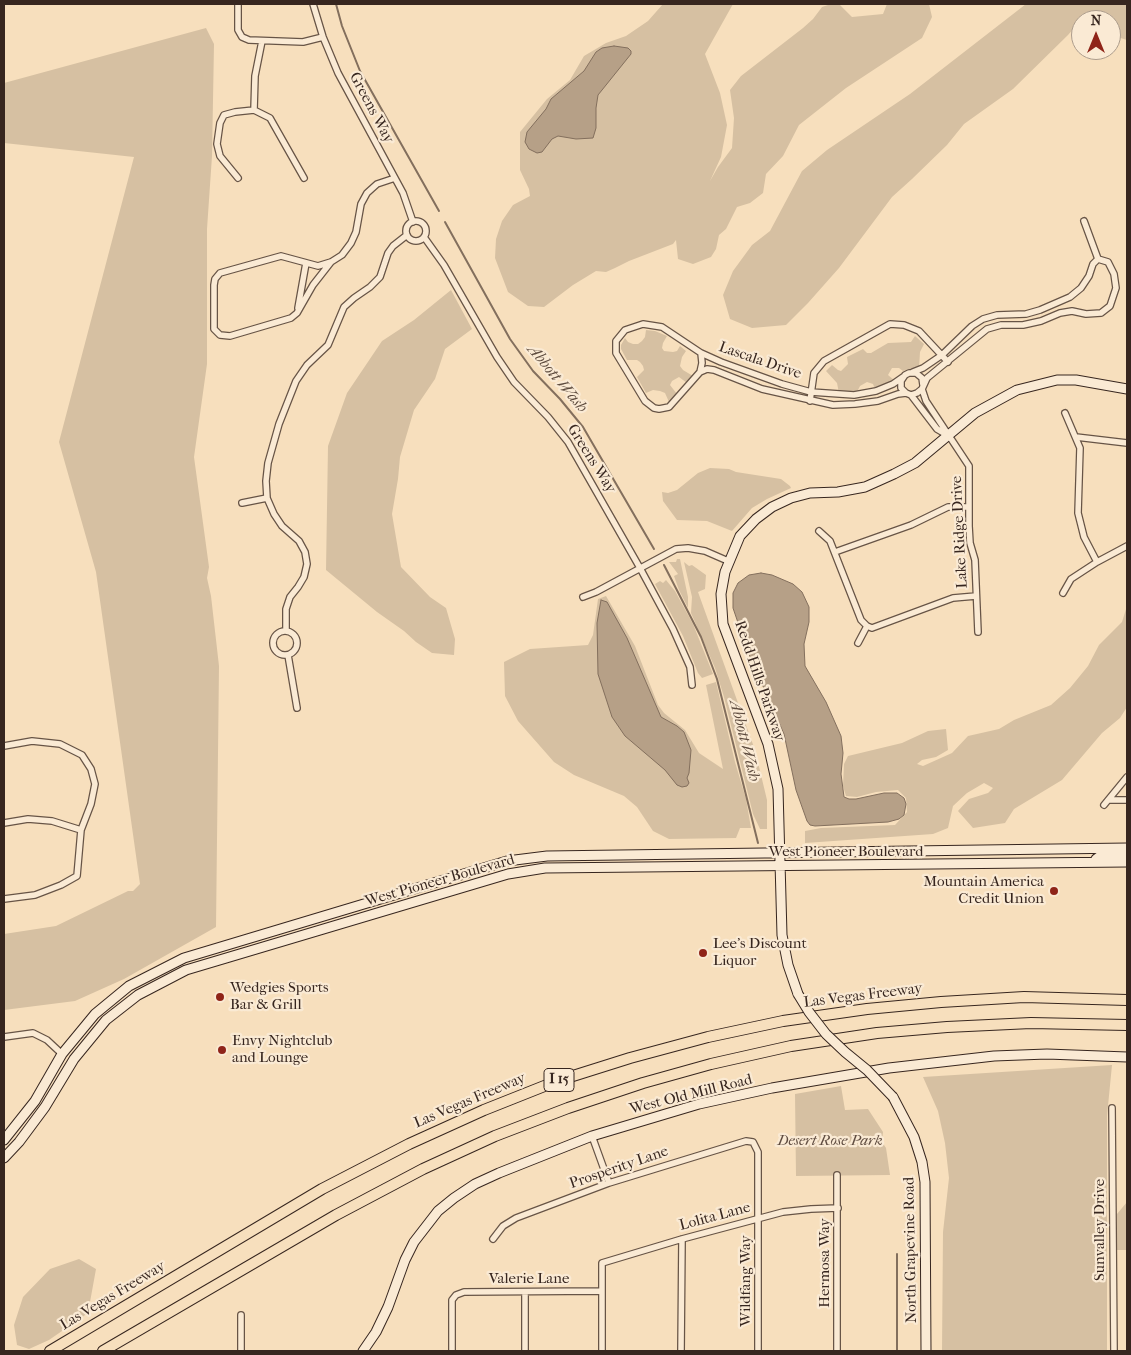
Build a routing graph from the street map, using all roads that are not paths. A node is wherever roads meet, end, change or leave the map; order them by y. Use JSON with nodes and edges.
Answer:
{"nodes":[{"id":1,"x":238,"y":4,"type":"edge"},
{"id":2,"x":313,"y":4,"type":"edge"},
{"id":3,"x":322,"y":37,"type":"junction"},
{"id":4,"x":262,"y":41,"type":"junction"},
{"id":5,"x":254,"y":110,"type":"junction"},
{"id":6,"x":238,"y":178,"type":"dead end"},
{"id":7,"x":304,"y":178,"type":"dead end"},
{"id":8,"x":395,"y":178,"type":"junction"},
{"id":9,"x":1084,"y":221,"type":"dead end"},
{"id":10,"x":413,"y":222,"type":"junction"},
{"id":11,"x":407,"y":235,"type":"junction"},
{"id":12,"x":424,"y":237,"type":"junction"},
{"id":13,"x":1098,"y":259,"type":"junction"},
{"id":14,"x":331,"y":262,"type":"junction"},
{"id":15,"x":306,"y":263,"type":"junction"},
{"id":16,"x":296,"y":313,"type":"junction"},
{"id":17,"x":701,"y":353,"type":"junction"},
{"id":18,"x":942,"y":355,"type":"junction"},
{"id":19,"x":948,"y":362,"type":"junction"},
{"id":20,"x":700,"y":372,"type":"junction"},
{"id":21,"x":912,"y":372,"type":"junction"},
{"id":22,"x":903,"y":377,"type":"junction"},
{"id":23,"x":922,"y":387,"type":"junction"},
{"id":24,"x":1127,"y":389,"type":"edge"},
{"id":25,"x":811,"y":392,"type":"junction"},
{"id":26,"x":909,"y":394,"type":"junction"},
{"id":27,"x":810,"y":401,"type":"junction"},
{"id":28,"x":1065,"y":413,"type":"dead end"},
{"id":29,"x":948,"y":436,"type":"junction"},
{"id":30,"x":1076,"y":437,"type":"junction"},
{"id":31,"x":1127,"y":443,"type":"edge"},
{"id":32,"x":267,"y":498,"type":"junction"},
{"id":33,"x":242,"y":504,"type":"dead end"},
{"id":34,"x":969,"y":507,"type":"junction"},
{"id":35,"x":819,"y":531,"type":"dead end"},
{"id":36,"x":1127,"y":546,"type":"edge"},
{"id":37,"x":835,"y":552,"type":"junction"},
{"id":38,"x":728,"y":561,"type":"junction"},
{"id":39,"x":1097,"y":562,"type":"junction"},
{"id":40,"x":640,"y":568,"type":"junction"},
{"id":41,"x":1063,"y":593,"type":"dead end"},
{"id":42,"x":976,"y":596,"type":"junction"},
{"id":43,"x":583,"y":597,"type":"dead end"},
{"id":44,"x":867,"y":626,"type":"junction"},
{"id":45,"x":286,"y":631,"type":"junction"},
{"id":46,"x":978,"y":632,"type":"dead end"},
{"id":47,"x":858,"y":643,"type":"dead end"},
{"id":48,"x":288,"y":655,"type":"junction"},
{"id":49,"x":692,"y":685,"type":"dead end"},
{"id":50,"x":297,"y":708,"type":"dead end"},
{"id":51,"x":4,"y":746,"type":"edge"},
{"id":52,"x":1127,"y":777,"type":"edge"},
{"id":53,"x":1109,"y":800,"type":"junction"},
{"id":54,"x":1127,"y":800,"type":"edge"},
{"id":55,"x":1104,"y":805,"type":"dead end"},
{"id":56,"x":4,"y":823,"type":"edge"},
{"id":57,"x":81,"y":830,"type":"junction"},
{"id":58,"x":1127,"y":848,"type":"edge"},
{"id":59,"x":781,"y":851,"type":"junction"},
{"id":60,"x":1127,"y":854,"type":"edge"},
{"id":61,"x":1095,"y":862,"type":"junction"},
{"id":62,"x":1127,"y":862,"type":"edge"},
{"id":63,"x":781,"y":866,"type":"junction"},
{"id":64,"x":4,"y":899,"type":"edge"},
{"id":65,"x":1127,"y":1000,"type":"edge"},
{"id":66,"x":1127,"y":1025,"type":"edge"},
{"id":67,"x":4,"y":1036,"type":"edge"},
{"id":68,"x":62,"y":1054,"type":"junction"},
{"id":69,"x":1127,"y":1057,"type":"edge"},
{"id":70,"x":1112,"y":1108,"type":"dead end"},
{"id":71,"x":592,"y":1136,"type":"junction"},
{"id":72,"x":4,"y":1140,"type":"edge"},
{"id":73,"x":758,"y":1152,"type":"joint"},
{"id":74,"x":4,"y":1158,"type":"edge"},
{"id":75,"x":837,"y":1176,"type":"dead end"},
{"id":76,"x":608,"y":1183,"type":"junction"},
{"id":77,"x":838,"y":1208,"type":"junction"},
{"id":78,"x":759,"y":1218,"type":"junction"},
{"id":79,"x":493,"y":1239,"type":"dead end"},
{"id":80,"x":682,"y":1239,"type":"junction"},
{"id":81,"x":602,"y":1291,"type":"junction"},
{"id":82,"x":525,"y":1292,"type":"junction"},
{"id":83,"x":241,"y":1315,"type":"dead end"},
{"id":84,"x":50,"y":1351,"type":"edge"},
{"id":85,"x":103,"y":1351,"type":"edge"},
{"id":86,"x":241,"y":1351,"type":"edge"},
{"id":87,"x":363,"y":1351,"type":"edge"},
{"id":88,"x":452,"y":1351,"type":"edge"},
{"id":89,"x":525,"y":1351,"type":"edge"},
{"id":90,"x":602,"y":1351,"type":"edge"},
{"id":91,"x":681,"y":1351,"type":"edge"},
{"id":92,"x":758,"y":1351,"type":"edge"},
{"id":93,"x":837,"y":1351,"type":"edge"},
{"id":94,"x":926,"y":1351,"type":"edge"},
{"id":95,"x":1114,"y":1351,"type":"edge"}],
"edges":[{"from":1,"to":4,"type":"street"},
{"from":2,"to":3,"type":"street","name":"Greens Way"},
{"from":3,"to":4,"type":"street"},
{"from":3,"to":8,"type":"street","name":"Greens Way"},
{"from":4,"to":5,"type":"street"},
{"from":5,"to":6,"type":"street"},
{"from":5,"to":7,"type":"street"},
{"from":8,"to":10,"type":"street","name":"Greens Way"},
{"from":8,"to":14,"type":"street"},
{"from":9,"to":13,"type":"street"},
{"from":10,"to":11,"type":"street"},
{"from":10,"to":12,"type":"street"},
{"from":11,"to":12,"type":"street"},
{"from":11,"to":32,"type":"street"},
{"from":12,"to":40,"type":"street","name":"Greens Way"},
{"from":13,"to":18,"type":"street"},
{"from":13,"to":19,"type":"street"},
{"from":14,"to":15,"type":"street"},
{"from":14,"to":16,"type":"street"},
{"from":15,"to":16,"type":"street"},
{"from":15,"to":16,"type":"street"},
{"from":17,"to":20,"type":"street","name":"Lascala Drive"},
{"from":17,"to":20,"type":"street","name":"Lascala Drive"},
{"from":17,"to":25,"type":"street","name":"Lascala Drive"},
{"from":18,"to":19,"type":"street","name":"Lascala Drive"},
{"from":18,"to":21,"type":"street"},
{"from":18,"to":25,"type":"street","name":"Lascala Drive"},
{"from":19,"to":23,"type":"street"},
{"from":20,"to":27,"type":"street","name":"Lascala Drive"},
{"from":21,"to":22,"type":"street"},
{"from":21,"to":23,"type":"street"},
{"from":22,"to":25,"type":"street","name":"Lascala Drive"},
{"from":22,"to":26,"type":"street"},
{"from":23,"to":26,"type":"street"},
{"from":23,"to":29,"type":"street"},
{"from":24,"to":29,"type":"main road","name":"Redd Hills Parkway"},
{"from":25,"to":27,"type":"street","name":"Lascala Drive"},
{"from":26,"to":27,"type":"street","name":"Lascala Drive"},
{"from":26,"to":29,"type":"street"},
{"from":28,"to":30,"type":"street"},
{"from":29,"to":34,"type":"street","name":"Lake Ridge Drive"},
{"from":29,"to":38,"type":"main road","name":"Redd Hills Parkway"},
{"from":30,"to":31,"type":"street"},
{"from":30,"to":39,"type":"street"},
{"from":32,"to":33,"type":"street"},
{"from":32,"to":45,"type":"street"},
{"from":34,"to":37,"type":"street"},
{"from":34,"to":42,"type":"street","name":"Lake Ridge Drive"},
{"from":35,"to":37,"type":"street"},
{"from":36,"to":39,"type":"street"},
{"from":37,"to":44,"type":"street"},
{"from":38,"to":40,"type":"street"},
{"from":38,"to":59,"type":"main road","name":"Redd Hills Parkway"},
{"from":39,"to":41,"type":"street"},
{"from":40,"to":43,"type":"street"},
{"from":40,"to":49,"type":"street","name":"Greens Way"},
{"from":42,"to":44,"type":"street"},
{"from":42,"to":46,"type":"street","name":"Lake Ridge Drive"},
{"from":44,"to":47,"type":"street"},
{"from":45,"to":48,"type":"street"},
{"from":45,"to":48,"type":"street"},
{"from":48,"to":50,"type":"street"},
{"from":51,"to":57,"type":"street"},
{"from":52,"to":53,"type":"street"},
{"from":53,"to":54,"type":"street"},
{"from":53,"to":55,"type":"street"},
{"from":56,"to":57,"type":"street"},
{"from":57,"to":64,"type":"street"},
{"from":58,"to":59,"type":"main road","name":"West Pioneer Boulevard"},
{"from":59,"to":63,"type":"main road","name":"Redd Hills Parkway"},
{"from":59,"to":68,"type":"main road","name":"West Pioneer Boulevard"},
{"from":60,"to":61,"type":"main road"},
{"from":61,"to":62,"type":"main road","name":"West Pioneer Boulevard"},
{"from":61,"to":63,"type":"main road","name":"West Pioneer Boulevard"},
{"from":63,"to":74,"type":"main road","name":"West Pioneer Boulevard"},
{"from":63,"to":94,"type":"main road","name":"North Grapevine Road","bridge":true},
{"from":65,"to":84,"type":"highway","name":"Las Vegas Freeway","number":"I 15"},
{"from":66,"to":85,"type":"highway","number":"I 15"},
{"from":67,"to":68,"type":"street"},
{"from":68,"to":72,"type":"main road","name":"West Pioneer Boulevard"},
{"from":69,"to":71,"type":"main road","name":"West Old Mill Road"},
{"from":70,"to":95,"type":"street","name":"Sunvalley Drive"},
{"from":71,"to":76,"type":"street"},
{"from":71,"to":87,"type":"main road","name":"West Old Mill Road"},
{"from":73,"to":76,"type":"street","name":"Prosperity Lane"},
{"from":73,"to":78,"type":"street","name":"Wildfang Way"},
{"from":75,"to":77,"type":"street","name":"Hermosa Way"},
{"from":76,"to":79,"type":"street","name":"Prosperity Lane"},
{"from":77,"to":78,"type":"street","name":"Lolita Lane"},
{"from":77,"to":93,"type":"street","name":"Hermosa Way"},
{"from":78,"to":80,"type":"street","name":"Lolita Lane"},
{"from":78,"to":92,"type":"street","name":"Wildfang Way"},
{"from":80,"to":81,"type":"street","name":"Lolita Lane"},
{"from":80,"to":91,"type":"street"},
{"from":81,"to":82,"type":"street","name":"Valerie Lane"},
{"from":81,"to":90,"type":"street"},
{"from":82,"to":88,"type":"street","name":"Valerie Lane"},
{"from":82,"to":89,"type":"street"},
{"from":83,"to":86,"type":"street"}]}
